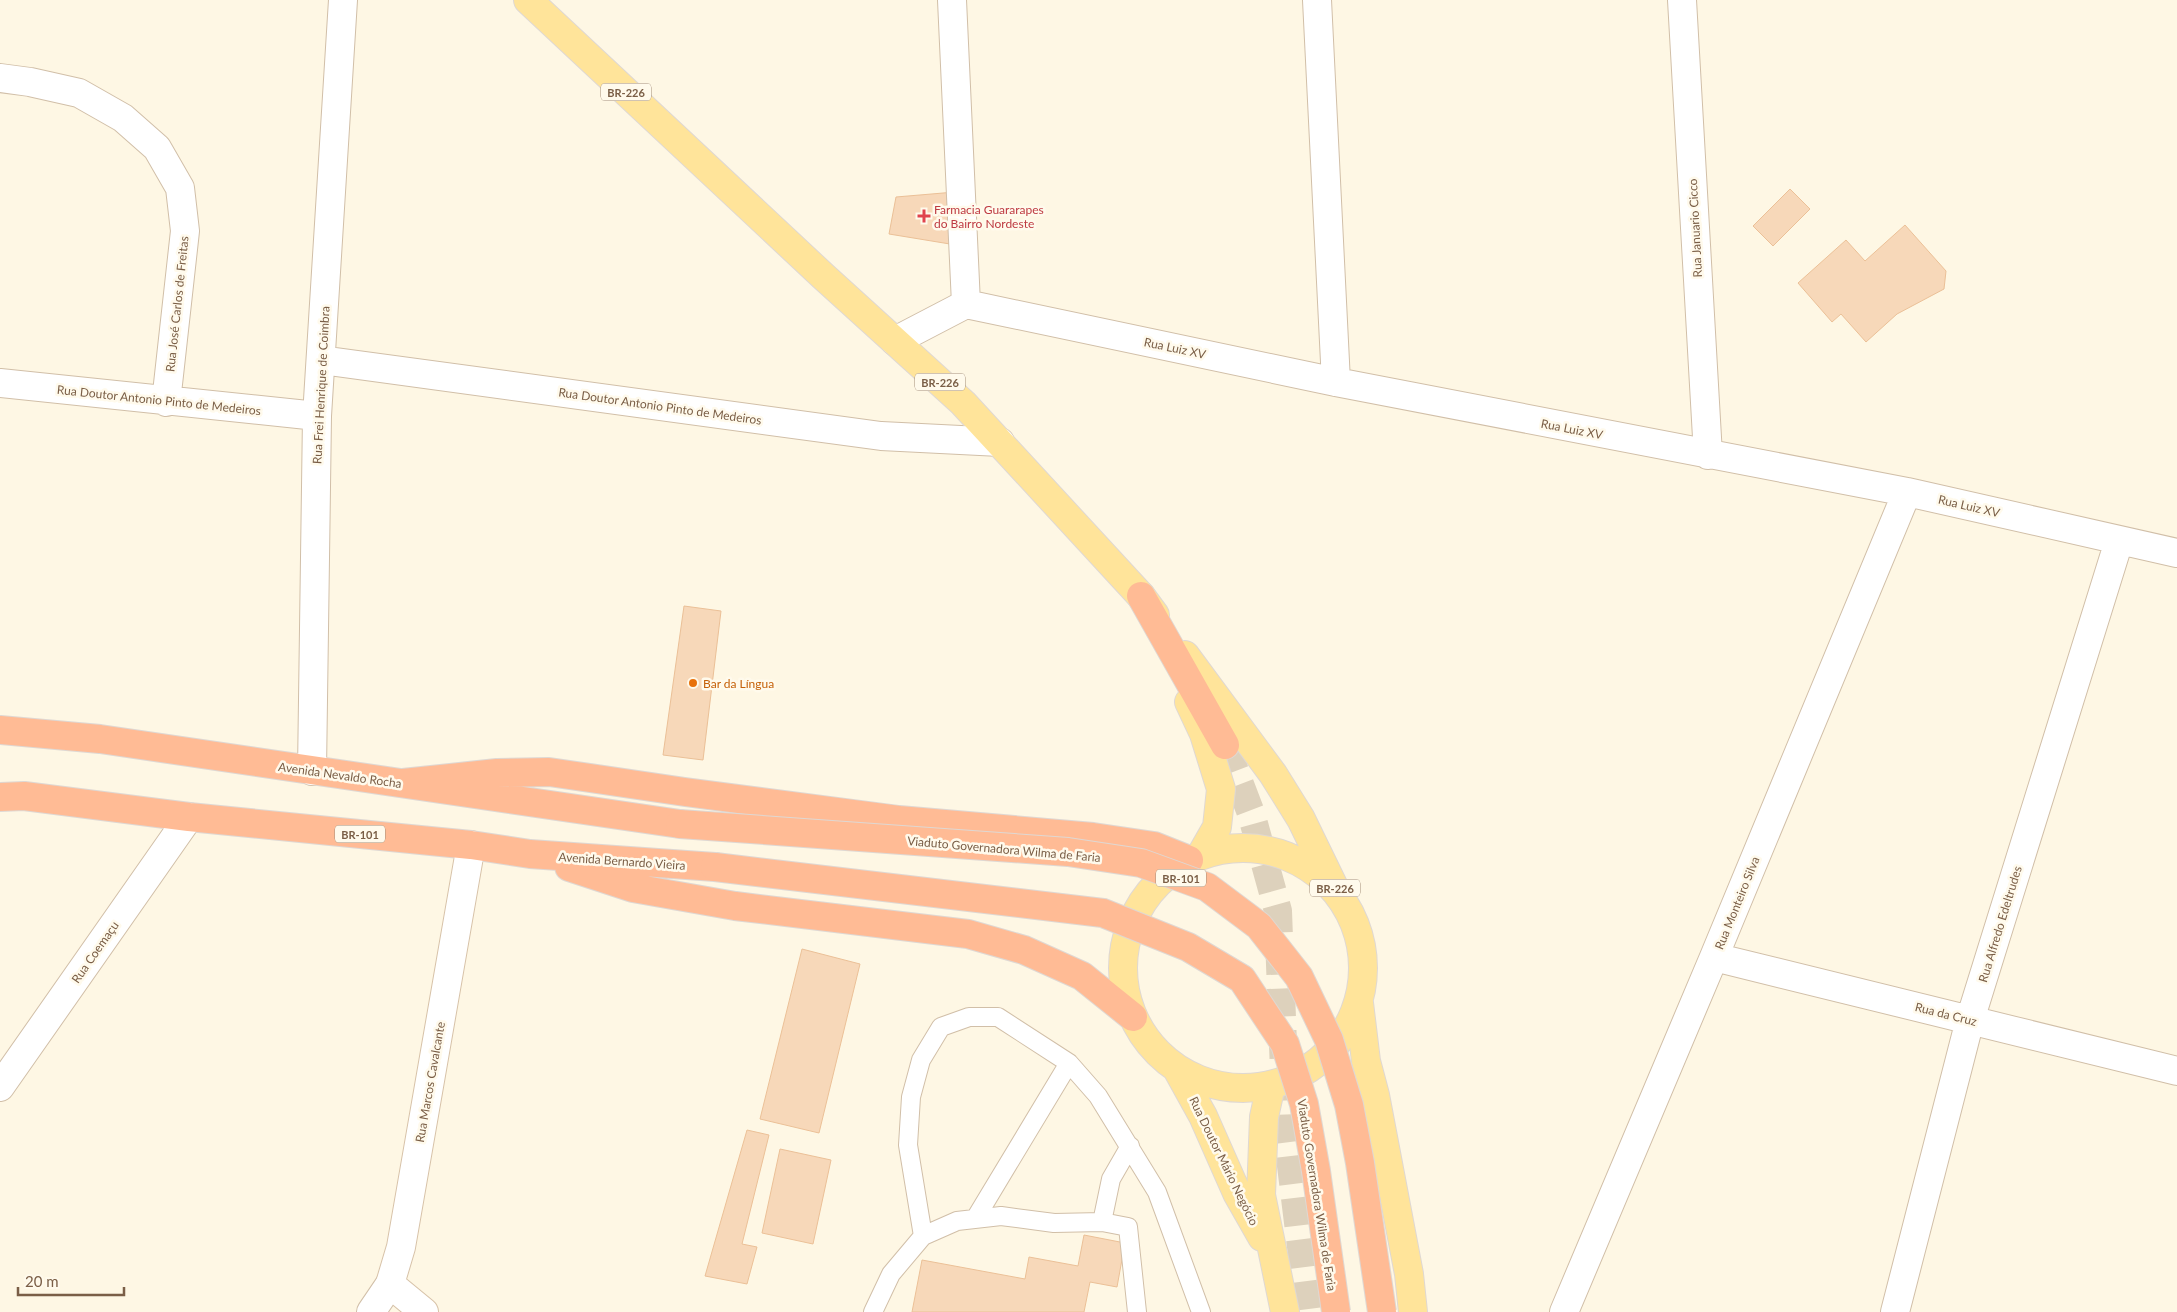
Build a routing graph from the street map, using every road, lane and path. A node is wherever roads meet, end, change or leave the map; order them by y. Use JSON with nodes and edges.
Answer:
{"nodes":[{"id":1,"x":343,"y":0,"type":"edge"},
{"id":2,"x":528,"y":0,"type":"edge"},
{"id":3,"x":952,"y":0,"type":"edge"},
{"id":4,"x":1317,"y":0,"type":"edge"},
{"id":5,"x":1682,"y":0,"type":"edge"},
{"id":6,"x":0,"y":78,"type":"edge"},
{"id":7,"x":966,"y":304,"type":"junction"},
{"id":8,"x":895,"y":341,"type":"junction"},
{"id":9,"x":321,"y":360,"type":"junction"},
{"id":10,"x":1336,"y":382,"type":"junction"},
{"id":11,"x":0,"y":383,"type":"edge"},
{"id":12,"x":166,"y":402,"type":"junction"},
{"id":13,"x":317,"y":416,"type":"junction"},
{"id":14,"x":1000,"y":442,"type":"junction"},
{"id":15,"x":1708,"y":455,"type":"junction"},
{"id":16,"x":1907,"y":492,"type":"junction"},
{"id":17,"x":2119,"y":541,"type":"junction"},
{"id":18,"x":2177,"y":553,"type":"edge"},
{"id":19,"x":1141,"y":596,"type":"junction"},
{"id":20,"x":0,"y":730,"type":"edge"},
{"id":21,"x":1225,"y":745,"type":"tunnel mouth"},
{"id":22,"x":312,"y":771,"type":"junction"},
{"id":23,"x":403,"y":784,"type":"junction"},
{"id":24,"x":0,"y":797,"type":"edge"},
{"id":25,"x":189,"y":817,"type":"junction"},
{"id":26,"x":680,"y":824,"type":"joint"},
{"id":27,"x":471,"y":845,"type":"junction"},
{"id":28,"x":530,"y":854,"type":"junction"},
{"id":29,"x":1195,"y":858,"type":"junction"},
{"id":30,"x":715,"y":868,"type":"joint"},
{"id":31,"x":1335,"y":888,"type":"junction"},
{"id":32,"x":1714,"y":957,"type":"junction"},
{"id":33,"x":1359,"y":1003,"type":"junction"},
{"id":34,"x":1133,"y":1017,"type":"junction"},
{"id":35,"x":1970,"y":1020,"type":"junction"},
{"id":36,"x":1069,"y":1062,"type":"junction"},
{"id":37,"x":1177,"y":1069,"type":"junction"},
{"id":38,"x":2177,"y":1071,"type":"edge"},
{"id":39,"x":1271,"y":1085,"type":"junction"},
{"id":40,"x":0,"y":1087,"type":"edge"},
{"id":41,"x":1130,"y":1146,"type":"junction"},
{"id":42,"x":975,"y":1219,"type":"junction"},
{"id":43,"x":1102,"y":1222,"type":"junction"},
{"id":44,"x":924,"y":1236,"type":"junction"},
{"id":45,"x":1272,"y":1254,"type":"junction"},
{"id":46,"x":390,"y":1284,"type":"junction"},
{"id":47,"x":371,"y":1312,"type":"edge"},
{"id":48,"x":424,"y":1312,"type":"edge"},
{"id":49,"x":873,"y":1312,"type":"edge"},
{"id":50,"x":1137,"y":1312,"type":"edge"},
{"id":51,"x":1201,"y":1312,"type":"edge"},
{"id":52,"x":1284,"y":1312,"type":"edge"},
{"id":53,"x":1336,"y":1312,"type":"edge"},
{"id":54,"x":1382,"y":1312,"type":"edge"},
{"id":55,"x":1413,"y":1312,"type":"edge"},
{"id":56,"x":1564,"y":1312,"type":"edge"},
{"id":57,"x":1895,"y":1312,"type":"edge"}],
"edges":[{"from":1,"to":9,"type":"street","name":"Rua Frei Henrique de Coimbra"},
{"from":2,"to":8,"type":"main road","number":"BR-226"},
{"from":3,"to":7,"type":"street"},
{"from":4,"to":10,"type":"street"},
{"from":5,"to":15,"type":"street","name":"Rua Januario Cicco"},
{"from":6,"to":12,"type":"street","name":"Rua José Carlos de Freitas"},
{"from":7,"to":8,"type":"street"},
{"from":7,"to":10,"type":"street","name":"Rua Luiz XV"},
{"from":8,"to":14,"type":"main road","number":"BR-226"},
{"from":9,"to":13,"type":"street","name":"Rua Frei Henrique de Coimbra"},
{"from":9,"to":14,"type":"street","name":"Rua Doutor Antonio Pinto de Medeiros"},
{"from":10,"to":15,"type":"street","name":"Rua Luiz XV"},
{"from":11,"to":12,"type":"street","name":"Rua Doutor Antonio Pinto de Medeiros"},
{"from":12,"to":13,"type":"street","name":"Rua Doutor Antonio Pinto de Medeiros"},
{"from":13,"to":22,"type":"street","name":"Rua Frei Henrique de Coimbra"},
{"from":14,"to":19,"type":"main road","number":"BR-226"},
{"from":15,"to":16,"type":"street","name":"Rua Luiz XV"},
{"from":16,"to":17,"type":"street","name":"Rua Luiz XV"},
{"from":16,"to":32,"type":"street","name":"Rua Monteiro Silva"},
{"from":17,"to":18,"type":"street","name":"Rua Luiz XV"},
{"from":17,"to":35,"type":"street","name":"Rua Alfredo Edeltrudes"},
{"from":19,"to":21,"type":"highway"},
{"from":19,"to":29,"type":"main road","number":"BR-226"},
{"from":19,"to":31,"type":"main road","number":"BR-226"},
{"from":20,"to":22,"type":"highway","name":"Avenida Nevaldo Rocha","number":"BR-101"},
{"from":22,"to":23,"type":"highway","name":"Avenida Nevaldo Rocha","number":"BR-101"},
{"from":23,"to":26,"type":"highway","name":"Avenida Nevaldo Rocha","number":"BR-101"},
{"from":23,"to":29,"type":"highway"},
{"from":24,"to":25,"type":"highway","number":"BR-101"},
{"from":25,"to":27,"type":"highway","number":"BR-101"},
{"from":25,"to":40,"type":"street","name":"Rua Coemaçu"},
{"from":26,"to":54,"type":"highway","name":"Viaduto Governadora Wilma de Faria","number":"BR-101","bridge":true},
{"from":27,"to":28,"type":"highway","number":"BR-101"},
{"from":27,"to":46,"type":"street","name":"Rua Marcos Cavalcante"},
{"from":28,"to":30,"type":"highway","name":"Avenida Bernardo Vieira","number":"BR-101"},
{"from":28,"to":34,"type":"highway"},
{"from":29,"to":31,"type":"main road","number":"BR-226"},
{"from":29,"to":34,"type":"main road","number":"BR-226"},
{"from":30,"to":53,"type":"highway","name":"Viaduto Governadora Wilma de Faria","number":"BR-101","bridge":true},
{"from":31,"to":33,"type":"main road","number":"BR-226"},
{"from":32,"to":35,"type":"street","name":"Rua da Cruz"},
{"from":32,"to":56,"type":"street","name":"Rua Monteiro Silva"},
{"from":33,"to":39,"type":"main road","number":"BR-226"},
{"from":33,"to":55,"type":"main road"},
{"from":34,"to":37,"type":"main road","number":"BR-226"},
{"from":35,"to":38,"type":"street","name":"Rua da Cruz"},
{"from":35,"to":57,"type":"street","name":"Rua Alfredo Edeltrudes"},
{"from":36,"to":41,"type":"lane"},
{"from":36,"to":42,"type":"lane"},
{"from":36,"to":44,"type":"lane"},
{"from":37,"to":39,"type":"main road","number":"BR-226"},
{"from":37,"to":45,"type":"main road","name":"Rua Doutor Mário Negócio"},
{"from":39,"to":45,"type":"main road","name":"Rua Doutor Mário Negócio"},
{"from":41,"to":43,"type":"lane"},
{"from":41,"to":51,"type":"lane"},
{"from":42,"to":43,"type":"lane"},
{"from":42,"to":44,"type":"lane"},
{"from":43,"to":50,"type":"lane"},
{"from":44,"to":49,"type":"lane"},
{"from":45,"to":52,"type":"main road","name":"Rua Doutor Mário Negócio"},
{"from":46,"to":47,"type":"street","name":"Rua Marcos Cavalcante"},
{"from":46,"to":48,"type":"street"}]}
